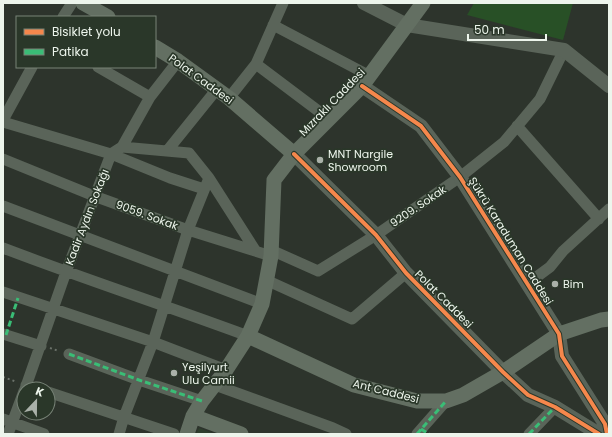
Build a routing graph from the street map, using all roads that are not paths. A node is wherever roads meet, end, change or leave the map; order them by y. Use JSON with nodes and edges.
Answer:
{"nodes":[{"id":1,"x":72,"y":3,"type":"edge"},
{"id":2,"x":283,"y":3,"type":"edge"},
{"id":3,"x":364,"y":3,"type":"edge"},
{"id":4,"x":423,"y":3,"type":"edge"},
{"id":5,"x":88,"y":4,"type":"edge"},
{"id":6,"x":64,"y":16,"type":"edge"},
{"id":7,"x":106,"y":16,"type":"edge"},
{"id":8,"x":273,"y":25,"type":"junction"},
{"id":9,"x":407,"y":25,"type":"junction"},
{"id":10,"x":156,"y":48,"type":"edge"},
{"id":11,"x":564,"y":50,"type":"junction"},
{"id":12,"x":178,"y":61,"type":"junction"},
{"id":13,"x":256,"y":64,"type":"junction"},
{"id":14,"x":31,"y":68,"type":"edge"},
{"id":15,"x":100,"y":68,"type":"edge"},
{"id":16,"x":366,"y":81,"type":"junction"},
{"id":17,"x":609,"y":86,"type":"edge"},
{"id":18,"x":223,"y":93,"type":"junction"},
{"id":19,"x":150,"y":97,"type":"junction"},
{"id":20,"x":329,"y":119,"type":"junction"},
{"id":21,"x":3,"y":121,"type":"edge"},
{"id":22,"x":517,"y":126,"type":"junction"},
{"id":23,"x":122,"y":148,"type":"junction"},
{"id":24,"x":167,"y":151,"type":"junction"},
{"id":25,"x":111,"y":154,"type":"junction"},
{"id":26,"x":294,"y":154,"type":"junction"},
{"id":27,"x":3,"y":159,"type":"edge"},
{"id":28,"x":460,"y":177,"type":"junction"},
{"id":29,"x":209,"y":178,"type":"junction"},
{"id":30,"x":204,"y":189,"type":"junction"},
{"id":31,"x":94,"y":196,"type":"junction"},
{"id":32,"x":3,"y":206,"type":"edge"},
{"id":33,"x":609,"y":209,"type":"edge"},
{"id":34,"x":599,"y":219,"type":"junction"},
{"id":35,"x":188,"y":230,"type":"junction"},
{"id":36,"x":80,"y":234,"type":"junction"},
{"id":37,"x":376,"y":235,"type":"junction"},
{"id":38,"x":3,"y":248,"type":"edge"},
{"id":39,"x":255,"y":250,"type":"junction"},
{"id":40,"x":271,"y":253,"type":"junction"},
{"id":41,"x":176,"y":270,"type":"junction"},
{"id":42,"x":66,"y":272,"type":"junction"},
{"id":43,"x":406,"y":273,"type":"junction"},
{"id":44,"x":266,"y":280,"type":"junction"},
{"id":45,"x":527,"y":284,"type":"junction"},
{"id":46,"x":3,"y":292,"type":"edge"},
{"id":47,"x":262,"y":304,"type":"junction"},
{"id":48,"x":165,"y":306,"type":"junction"},
{"id":49,"x":52,"y":309,"type":"junction"},
{"id":50,"x":609,"y":319,"type":"edge"},
{"id":51,"x":3,"y":334,"type":"edge"},
{"id":52,"x":559,"y":334,"type":"junction"},
{"id":53,"x":248,"y":336,"type":"junction"},
{"id":54,"x":153,"y":342,"type":"junction"},
{"id":55,"x":41,"y":346,"type":"junction"},
{"id":56,"x":69,"y":354,"type":"road end"},
{"id":57,"x":226,"y":370,"type":"junction"},
{"id":58,"x":503,"y":372,"type":"junction"},
{"id":59,"x":139,"y":380,"type":"junction"},
{"id":60,"x":28,"y":381,"type":"edge"},
{"id":61,"x":215,"y":385,"type":"junction"},
{"id":62,"x":56,"y":395,"type":"edge"},
{"id":63,"x":202,"y":401,"type":"junction"},
{"id":64,"x":446,"y":401,"type":"junction"},
{"id":65,"x":16,"y":404,"type":"edge"},
{"id":66,"x":555,"y":407,"type":"junction"},
{"id":67,"x":193,"y":416,"type":"junction"},
{"id":68,"x":124,"y":417,"type":"junction"},
{"id":69,"x":7,"y":421,"type":"edge"},
{"id":70,"x":605,"y":428,"type":"edge"},
{"id":71,"x":422,"y":432,"type":"edge"},
{"id":72,"x":8,"y":434,"type":"edge"},
{"id":73,"x":44,"y":434,"type":"edge"},
{"id":74,"x":119,"y":434,"type":"edge"},
{"id":75,"x":174,"y":434,"type":"edge"},
{"id":76,"x":187,"y":434,"type":"edge"},
{"id":77,"x":241,"y":434,"type":"edge"},
{"id":78,"x":346,"y":434,"type":"edge"},
{"id":79,"x":528,"y":434,"type":"edge"}],
"edges":[{"from":1,"to":6,"type":"street"},
{"from":2,"to":8,"type":"street"},
{"from":3,"to":9,"type":"street"},
{"from":4,"to":9,"type":"main road","name":"Mızraklı Caddesi"},
{"from":5,"to":7,"type":"main road"},
{"from":8,"to":13,"type":"street"},
{"from":8,"to":16,"type":"street"},
{"from":9,"to":11,"type":"street"},
{"from":9,"to":16,"type":"main road","name":"Mızraklı Caddesi"},
{"from":10,"to":12,"type":"main road","name":"Polat Caddesi"},
{"from":11,"to":17,"type":"street"},
{"from":11,"to":22,"type":"street","name":"9209. Sokak"},
{"from":12,"to":18,"type":"main road","name":"Polat Caddesi"},
{"from":12,"to":19,"type":"street"},
{"from":13,"to":18,"type":"street"},
{"from":13,"to":20,"type":"street"},
{"from":14,"to":21,"type":"street"},
{"from":15,"to":19,"type":"street"},
{"from":16,"to":20,"type":"main road","name":"Mızraklı Caddesi"},
{"from":16,"to":28,"type":"street","name":"Şükrü Karaduman Caddesi"},
{"from":18,"to":24,"type":"street"},
{"from":18,"to":26,"type":"main road","name":"Polat Caddesi"},
{"from":19,"to":23,"type":"street"},
{"from":20,"to":26,"type":"main road","name":"Mızraklı Caddesi"},
{"from":21,"to":25,"type":"street"},
{"from":22,"to":28,"type":"street","name":"9209. Sokak"},
{"from":22,"to":34,"type":"street"},
{"from":23,"to":24,"type":"street"},
{"from":23,"to":25,"type":"street","name":"Kadir Aydın Sokağı"},
{"from":24,"to":29,"type":"street"},
{"from":25,"to":30,"type":"street"},
{"from":25,"to":31,"type":"street","name":"Kadir Aydın Sokağı"},
{"from":26,"to":37,"type":"street","name":"Polat Caddesi"},
{"from":26,"to":40,"type":"main road","name":"Mızraklı Caddesi"},
{"from":27,"to":31,"type":"street","name":"9059. Sokak"},
{"from":28,"to":37,"type":"street","name":"9209. Sokak"},
{"from":28,"to":45,"type":"street","name":"Şükrü Karaduman Caddesi"},
{"from":29,"to":30,"type":"street"},
{"from":29,"to":39,"type":"street"},
{"from":30,"to":35,"type":"street"},
{"from":31,"to":35,"type":"street","name":"9059. Sokak"},
{"from":31,"to":36,"type":"street","name":"Kadir Aydın Sokağı"},
{"from":32,"to":36,"type":"street"},
{"from":33,"to":34,"type":"street"},
{"from":34,"to":45,"type":"street"},
{"from":35,"to":39,"type":"street","name":"9059. Sokak"},
{"from":35,"to":41,"type":"street"},
{"from":36,"to":41,"type":"street"},
{"from":36,"to":42,"type":"street","name":"Kadir Aydın Sokağı"},
{"from":37,"to":40,"type":"street","name":"9209. Sokak"},
{"from":37,"to":43,"type":"street","name":"Polat Caddesi"},
{"from":38,"to":42,"type":"street"},
{"from":39,"to":40,"type":"street","name":"9059. Sokak"},
{"from":40,"to":44,"type":"main road","name":"Mızraklı Caddesi"},
{"from":41,"to":47,"type":"street"},
{"from":41,"to":48,"type":"street"},
{"from":42,"to":48,"type":"street"},
{"from":42,"to":49,"type":"street","name":"Kadir Aydın Sokağı"},
{"from":43,"to":44,"type":"street"},
{"from":43,"to":58,"type":"street","name":"Polat Caddesi"},
{"from":44,"to":47,"type":"main road","name":"Mızraklı Caddesi"},
{"from":45,"to":52,"type":"street","name":"Şükrü Karaduman Caddesi"},
{"from":46,"to":49,"type":"street"},
{"from":47,"to":53,"type":"main road","name":"Mızraklı Caddesi"},
{"from":48,"to":53,"type":"street"},
{"from":48,"to":54,"type":"street"},
{"from":49,"to":54,"type":"street"},
{"from":49,"to":55,"type":"street","name":"Kadir Aydın Sokağı"},
{"from":50,"to":52,"type":"main road","name":"Ant Caddesi"},
{"from":51,"to":55,"type":"street"},
{"from":52,"to":58,"type":"main road","name":"Ant Caddesi"},
{"from":52,"to":70,"type":"street","name":"Şükrü Karaduman Caddesi"},
{"from":53,"to":57,"type":"main road","name":"Mızraklı Caddesi"},
{"from":53,"to":64,"type":"main road","name":"Ant Caddesi"},
{"from":54,"to":57,"type":"street"},
{"from":54,"to":59,"type":"street"},
{"from":55,"to":60,"type":"street","name":"Kadir Aydın Sokağı"},
{"from":56,"to":59,"type":"street"},
{"from":57,"to":61,"type":"main road","name":"Mızraklı Caddesi"},
{"from":58,"to":64,"type":"main road","name":"Ant Caddesi"},
{"from":58,"to":66,"type":"street","name":"Polat Caddesi"},
{"from":59,"to":63,"type":"street"},
{"from":59,"to":68,"type":"street"},
{"from":61,"to":63,"type":"main road","name":"Mızraklı Caddesi"},
{"from":61,"to":78,"type":"street"},
{"from":62,"to":68,"type":"street"},
{"from":63,"to":67,"type":"main road","name":"Mızraklı Caddesi"},
{"from":64,"to":71,"type":"street"},
{"from":65,"to":69,"type":"street","name":"Kadir Aydın Sokağı"},
{"from":66,"to":70,"type":"street","name":"Polat Caddesi"},
{"from":66,"to":79,"type":"street"},
{"from":67,"to":76,"type":"main road","name":"Mızraklı Caddesi"},
{"from":67,"to":77,"type":"main road"},
{"from":68,"to":74,"type":"street"},
{"from":68,"to":75,"type":"street"},
{"from":69,"to":72,"type":"street","name":"Kadir Aydın Sokağı"},
{"from":69,"to":73,"type":"street"}]}
